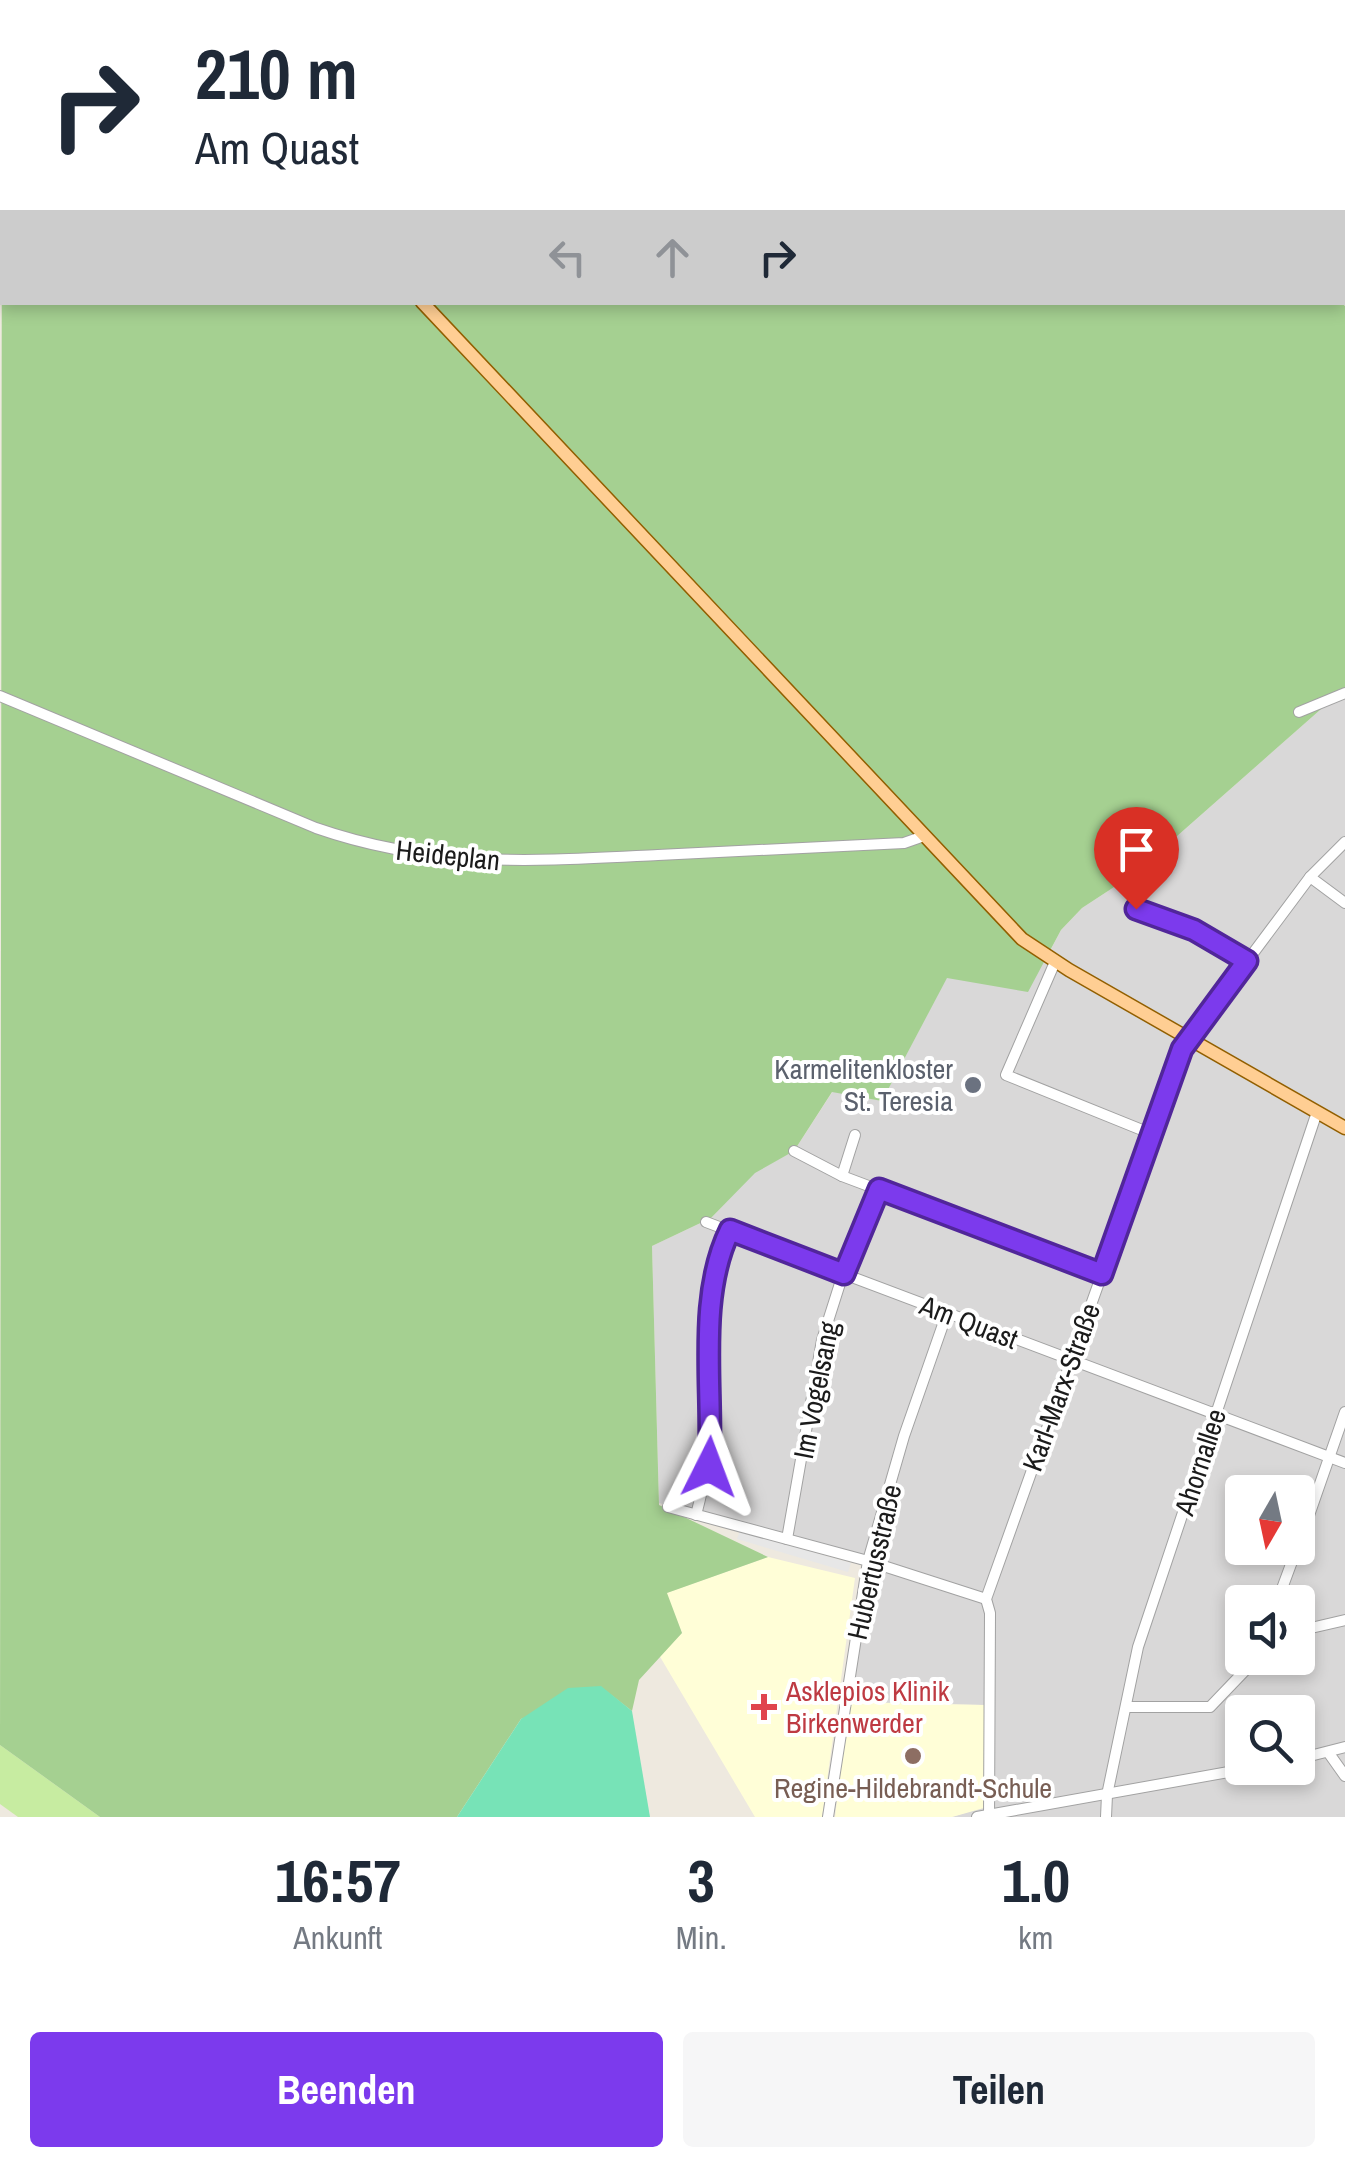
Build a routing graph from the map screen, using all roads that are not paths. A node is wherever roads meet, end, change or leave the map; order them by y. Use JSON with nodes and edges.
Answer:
{"nodes":[{"id":1,"x":425,"y":305,"type":"edge"},
{"id":2,"x":1345,"y":693,"type":"edge"},
{"id":3,"x":0,"y":696,"type":"edge"},
{"id":4,"x":1299,"y":712,"type":"dead end"},
{"id":5,"x":924,"y":836,"type":"junction"},
{"id":6,"x":1345,"y":842,"type":"edge"},
{"id":7,"x":1310,"y":878,"type":"junction"},
{"id":8,"x":1345,"y":903,"type":"edge"},
{"id":9,"x":1136,"y":909,"type":"dead end"},
{"id":10,"x":1247,"y":961,"type":"junction"},
{"id":11,"x":1055,"y":962,"type":"junction"},
{"id":12,"x":1188,"y":1038,"type":"junction"},
{"id":13,"x":1317,"y":1112,"type":"junction"},
{"id":14,"x":1345,"y":1128,"type":"edge"},
{"id":15,"x":1152,"y":1134,"type":"junction"},
{"id":16,"x":855,"y":1135,"type":"dead end"},
{"id":17,"x":794,"y":1151,"type":"dead end"},
{"id":18,"x":842,"y":1176,"type":"junction"},
{"id":19,"x":879,"y":1189,"type":"junction"},
{"id":20,"x":706,"y":1222,"type":"dead end"},
{"id":21,"x":730,"y":1230,"type":"junction"},
{"id":22,"x":844,"y":1274,"type":"junction"},
{"id":23,"x":1102,"y":1274,"type":"junction"},
{"id":24,"x":946,"y":1313,"type":"junction"},
{"id":25,"x":1070,"y":1361,"type":"junction"},
{"id":26,"x":1345,"y":1412,"type":"edge"},
{"id":27,"x":1216,"y":1415,"type":"junction"},
{"id":28,"x":1330,"y":1458,"type":"junction"},
{"id":29,"x":1345,"y":1463,"type":"edge"},
{"id":30,"x":1315,"y":1498,"type":"edge"},
{"id":31,"x":668,"y":1507,"type":"dead end"},
{"id":32,"x":696,"y":1514,"type":"junction"},
{"id":33,"x":787,"y":1539,"type":"junction"},
{"id":34,"x":868,"y":1560,"type":"junction"},
{"id":35,"x":986,"y":1598,"type":"junction"},
{"id":36,"x":1345,"y":1620,"type":"edge"},
{"id":37,"x":1315,"y":1627,"type":"edge"},
{"id":38,"x":1241,"y":1675,"type":"edge"},
{"id":39,"x":1126,"y":1707,"type":"junction"},
{"id":40,"x":1345,"y":1747,"type":"edge"},
{"id":41,"x":1328,"y":1752,"type":"junction"},
{"id":42,"x":1315,"y":1755,"type":"edge"},
{"id":43,"x":1225,"y":1773,"type":"edge"},
{"id":44,"x":1345,"y":1776,"type":"edge"},
{"id":45,"x":1106,"y":1795,"type":"junction"},
{"id":46,"x":990,"y":1815,"type":"edge"},
{"id":47,"x":828,"y":1817,"type":"edge"},
{"id":48,"x":977,"y":1817,"type":"edge"},
{"id":49,"x":1106,"y":1817,"type":"edge"}],
"edges":[{"from":1,"to":5,"type":"main road"},
{"from":2,"to":4,"type":"street"},
{"from":3,"to":5,"type":"street","name":"Heideplan"},
{"from":5,"to":11,"type":"main road"},
{"from":6,"to":7,"type":"street","name":"Karl-Marx-Straße"},
{"from":7,"to":8,"type":"street"},
{"from":7,"to":10,"type":"street","name":"Karl-Marx-Straße"},
{"from":9,"to":10,"type":"street"},
{"from":10,"to":12,"type":"street","name":"Karl-Marx-Straße"},
{"from":11,"to":12,"type":"main road"},
{"from":11,"to":15,"type":"street"},
{"from":12,"to":13,"type":"main road"},
{"from":12,"to":15,"type":"street","name":"Karl-Marx-Straße"},
{"from":13,"to":14,"type":"main road"},
{"from":13,"to":27,"type":"street","name":"Ahornallee"},
{"from":15,"to":23,"type":"street","name":"Karl-Marx-Straße"},
{"from":16,"to":18,"type":"street"},
{"from":17,"to":18,"type":"street"},
{"from":18,"to":19,"type":"street"},
{"from":19,"to":22,"type":"street","name":"Im Vogelsang"},
{"from":19,"to":23,"type":"street"},
{"from":20,"to":21,"type":"street","name":"Am Quast"},
{"from":21,"to":22,"type":"street","name":"Am Quast"},
{"from":21,"to":32,"type":"street"},
{"from":22,"to":24,"type":"street","name":"Am Quast"},
{"from":22,"to":33,"type":"street","name":"Im Vogelsang"},
{"from":23,"to":25,"type":"street","name":"Karl-Marx-Straße"},
{"from":24,"to":25,"type":"street","name":"Am Quast"},
{"from":24,"to":34,"type":"street","name":"Hubertusstraße"},
{"from":25,"to":27,"type":"street","name":"Am Quast"},
{"from":25,"to":35,"type":"street","name":"Karl-Marx-Straße"},
{"from":26,"to":28,"type":"street"},
{"from":27,"to":28,"type":"street","name":"Am Quast"},
{"from":27,"to":39,"type":"street","name":"Ahornallee"},
{"from":28,"to":29,"type":"street","name":"Am Quast"},
{"from":28,"to":30,"type":"street"},
{"from":31,"to":32,"type":"street"},
{"from":32,"to":33,"type":"street"},
{"from":33,"to":34,"type":"street"},
{"from":34,"to":35,"type":"street"},
{"from":34,"to":47,"type":"street","name":"Hubertusstraße"},
{"from":35,"to":46,"type":"street","name":"Karl-Marx-Straße"},
{"from":36,"to":37,"type":"street"},
{"from":38,"to":39,"type":"street"},
{"from":39,"to":45,"type":"street","name":"Ahornallee"},
{"from":40,"to":41,"type":"street"},
{"from":41,"to":42,"type":"street"},
{"from":41,"to":44,"type":"street"},
{"from":43,"to":45,"type":"street"},
{"from":45,"to":46,"type":"street"},
{"from":45,"to":49,"type":"street","name":"Ahornallee"},
{"from":46,"to":48,"type":"street"}]}
